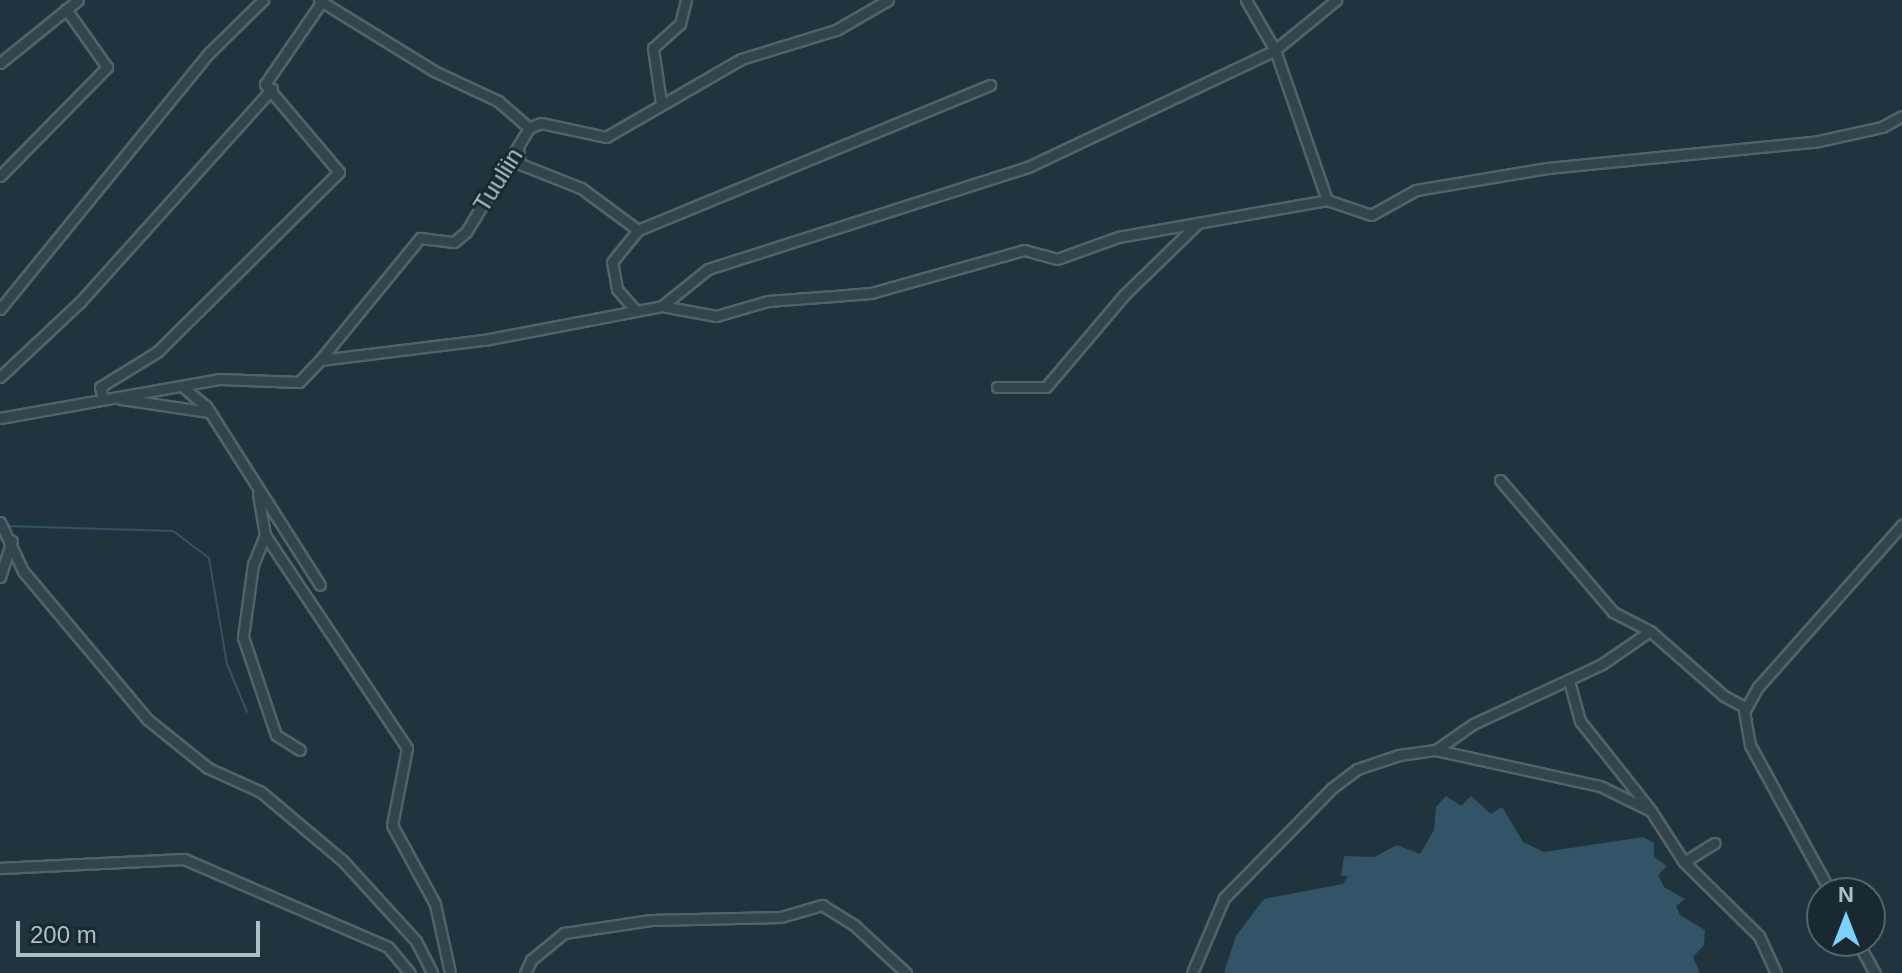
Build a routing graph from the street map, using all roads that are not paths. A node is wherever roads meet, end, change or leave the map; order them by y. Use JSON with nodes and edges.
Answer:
{"nodes":[{"id":1,"x":78,"y":0,"type":"edge"},
{"id":2,"x":263,"y":0,"type":"edge"},
{"id":3,"x":686,"y":0,"type":"edge"},
{"id":4,"x":888,"y":0,"type":"edge"},
{"id":5,"x":1246,"y":0,"type":"edge"},
{"id":6,"x":1336,"y":0,"type":"edge"},
{"id":7,"x":322,"y":1,"type":"edge"},
{"id":8,"x":66,"y":9,"type":"junction"},
{"id":9,"x":1275,"y":50,"type":"junction"},
{"id":10,"x":0,"y":63,"type":"edge"},
{"id":11,"x":990,"y":85,"type":"dead end"},
{"id":12,"x":272,"y":89,"type":"junction"},
{"id":13,"x":661,"y":103,"type":"junction"},
{"id":14,"x":1902,"y":116,"type":"edge"},
{"id":15,"x":529,"y":128,"type":"junction"},
{"id":16,"x":518,"y":148,"type":"junction"},
{"id":17,"x":0,"y":176,"type":"edge"},
{"id":18,"x":1327,"y":200,"type":"junction"},
{"id":19,"x":1198,"y":223,"type":"junction"},
{"id":20,"x":638,"y":230,"type":"junction"},
{"id":21,"x":662,"y":306,"type":"junction"},
{"id":22,"x":0,"y":309,"type":"edge"},
{"id":23,"x":636,"y":311,"type":"junction"},
{"id":24,"x":320,"y":360,"type":"junction"},
{"id":25,"x":0,"y":377,"type":"edge"},
{"id":26,"x":183,"y":387,"type":"junction"},
{"id":27,"x":997,"y":387,"type":"dead end"},
{"id":28,"x":109,"y":398,"type":"junction"},
{"id":29,"x":209,"y":412,"type":"junction"},
{"id":30,"x":0,"y":418,"type":"edge"},
{"id":31,"x":1500,"y":480,"type":"dead end"},
{"id":32,"x":258,"y":494,"type":"junction"},
{"id":33,"x":0,"y":522,"type":"edge"},
{"id":34,"x":1902,"y":525,"type":"edge"},
{"id":35,"x":265,"y":535,"type":"junction"},
{"id":36,"x":12,"y":541,"type":"junction"},
{"id":37,"x":0,"y":577,"type":"edge"},
{"id":38,"x":320,"y":585,"type":"dead end"},
{"id":39,"x":1650,"y":631,"type":"junction"},
{"id":40,"x":1569,"y":681,"type":"junction"},
{"id":41,"x":1745,"y":707,"type":"junction"},
{"id":42,"x":300,"y":750,"type":"dead end"},
{"id":43,"x":1436,"y":750,"type":"junction"},
{"id":44,"x":1651,"y":811,"type":"junction"},
{"id":45,"x":1715,"y":843,"type":"dead end"},
{"id":46,"x":1684,"y":862,"type":"junction"},
{"id":47,"x":0,"y":868,"type":"edge"},
{"id":48,"x":1822,"y":877,"type":"edge"},
{"id":49,"x":410,"y":973,"type":"edge"},
{"id":50,"x":432,"y":973,"type":"edge"},
{"id":51,"x":450,"y":973,"type":"edge"},
{"id":52,"x":525,"y":973,"type":"edge"},
{"id":53,"x":906,"y":973,"type":"edge"},
{"id":54,"x":1192,"y":973,"type":"edge"},
{"id":55,"x":1776,"y":973,"type":"edge"}],
"edges":[{"from":1,"to":8,"type":"street"},
{"from":2,"to":22,"type":"street"},
{"from":3,"to":13,"type":"street"},
{"from":4,"to":13,"type":"street"},
{"from":5,"to":9,"type":"street"},
{"from":6,"to":9,"type":"street"},
{"from":7,"to":12,"type":"street"},
{"from":7,"to":15,"type":"street"},
{"from":8,"to":10,"type":"street"},
{"from":8,"to":17,"type":"street"},
{"from":9,"to":18,"type":"street"},
{"from":9,"to":21,"type":"street"},
{"from":11,"to":20,"type":"street"},
{"from":12,"to":25,"type":"street"},
{"from":12,"to":28,"type":"street"},
{"from":13,"to":15,"type":"street"},
{"from":14,"to":18,"type":"street"},
{"from":15,"to":16,"type":"street","name":"Tuuliin"},
{"from":16,"to":20,"type":"street"},
{"from":16,"to":24,"type":"street","name":"Tuuliin"},
{"from":18,"to":19,"type":"street"},
{"from":19,"to":21,"type":"street"},
{"from":19,"to":27,"type":"street"},
{"from":20,"to":23,"type":"street"},
{"from":21,"to":23,"type":"street"},
{"from":23,"to":24,"type":"street"},
{"from":24,"to":26,"type":"street"},
{"from":26,"to":28,"type":"street"},
{"from":26,"to":29,"type":"street"},
{"from":28,"to":29,"type":"street"},
{"from":28,"to":30,"type":"street"},
{"from":29,"to":32,"type":"street"},
{"from":31,"to":39,"type":"street"},
{"from":32,"to":35,"type":"street"},
{"from":32,"to":38,"type":"street"},
{"from":33,"to":36,"type":"street"},
{"from":34,"to":41,"type":"street"},
{"from":35,"to":42,"type":"street"},
{"from":35,"to":51,"type":"street"},
{"from":36,"to":37,"type":"street"},
{"from":36,"to":50,"type":"street"},
{"from":39,"to":40,"type":"street"},
{"from":39,"to":41,"type":"street"},
{"from":40,"to":43,"type":"street"},
{"from":40,"to":44,"type":"street"},
{"from":41,"to":48,"type":"street"},
{"from":43,"to":44,"type":"street"},
{"from":43,"to":54,"type":"street"},
{"from":44,"to":46,"type":"street"},
{"from":45,"to":46,"type":"street"},
{"from":46,"to":55,"type":"street"},
{"from":47,"to":49,"type":"street"},
{"from":52,"to":53,"type":"street"}]}
